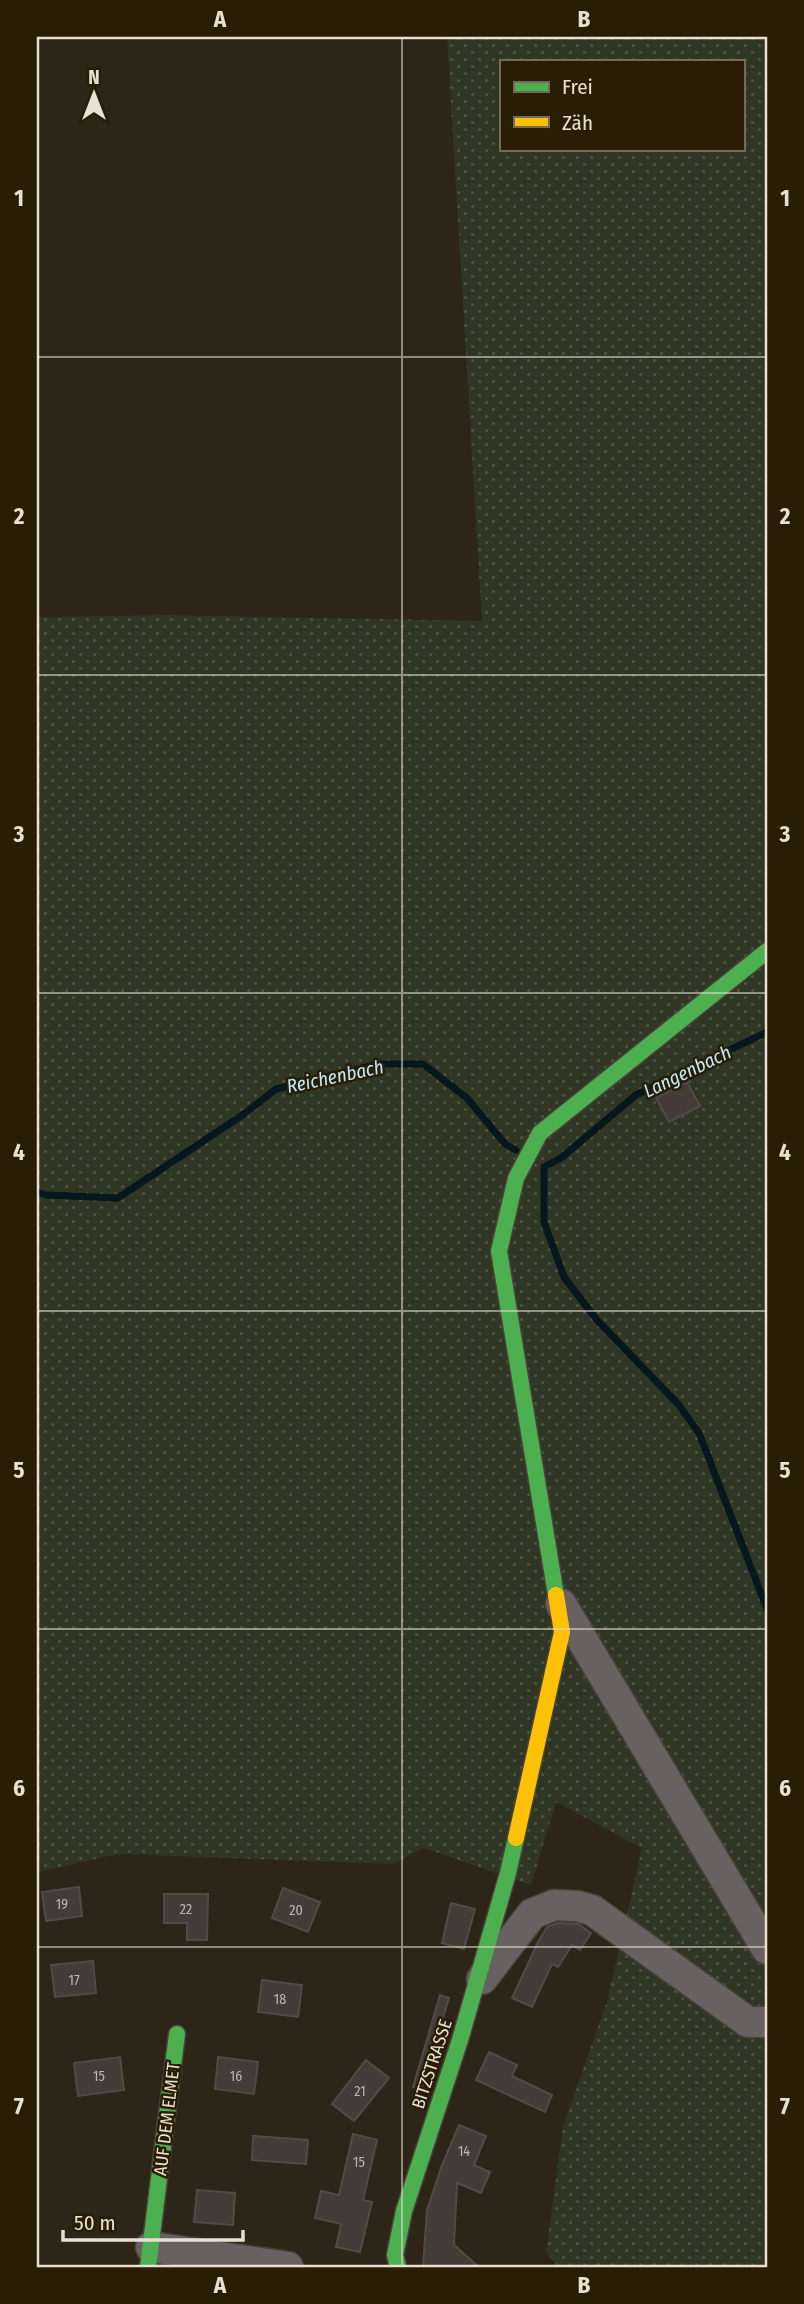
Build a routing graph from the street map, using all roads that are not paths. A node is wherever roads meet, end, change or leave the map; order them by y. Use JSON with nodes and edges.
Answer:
{"nodes":[{"id":1,"x":767,"y":951,"type":"edge"},
{"id":2,"x":556,"y":1597,"type":"junction"},
{"id":3,"x":767,"y":1949,"type":"edge"},
{"id":4,"x":475,"y":1988,"type":"junction"},
{"id":5,"x":767,"y":2022,"type":"edge"},
{"id":6,"x":177,"y":2034,"type":"dead end"},
{"id":7,"x":149,"y":2257,"type":"edge"},
{"id":8,"x":288,"y":2267,"type":"edge"},
{"id":9,"x":398,"y":2267,"type":"edge"}],
"edges":[{"from":1,"to":2,"type":"street","name":"BITZSTRASSE"},
{"from":2,"to":3,"type":"street"},
{"from":2,"to":4,"type":"street","name":"BITZSTRASSE"},
{"from":4,"to":5,"type":"street"},
{"from":4,"to":9,"type":"street","name":"BITZSTRASSE"},
{"from":6,"to":7,"type":"street","name":"AUF DEM ELMET"},
{"from":7,"to":8,"type":"street","name":"AUF DEM ELMET"}]}
